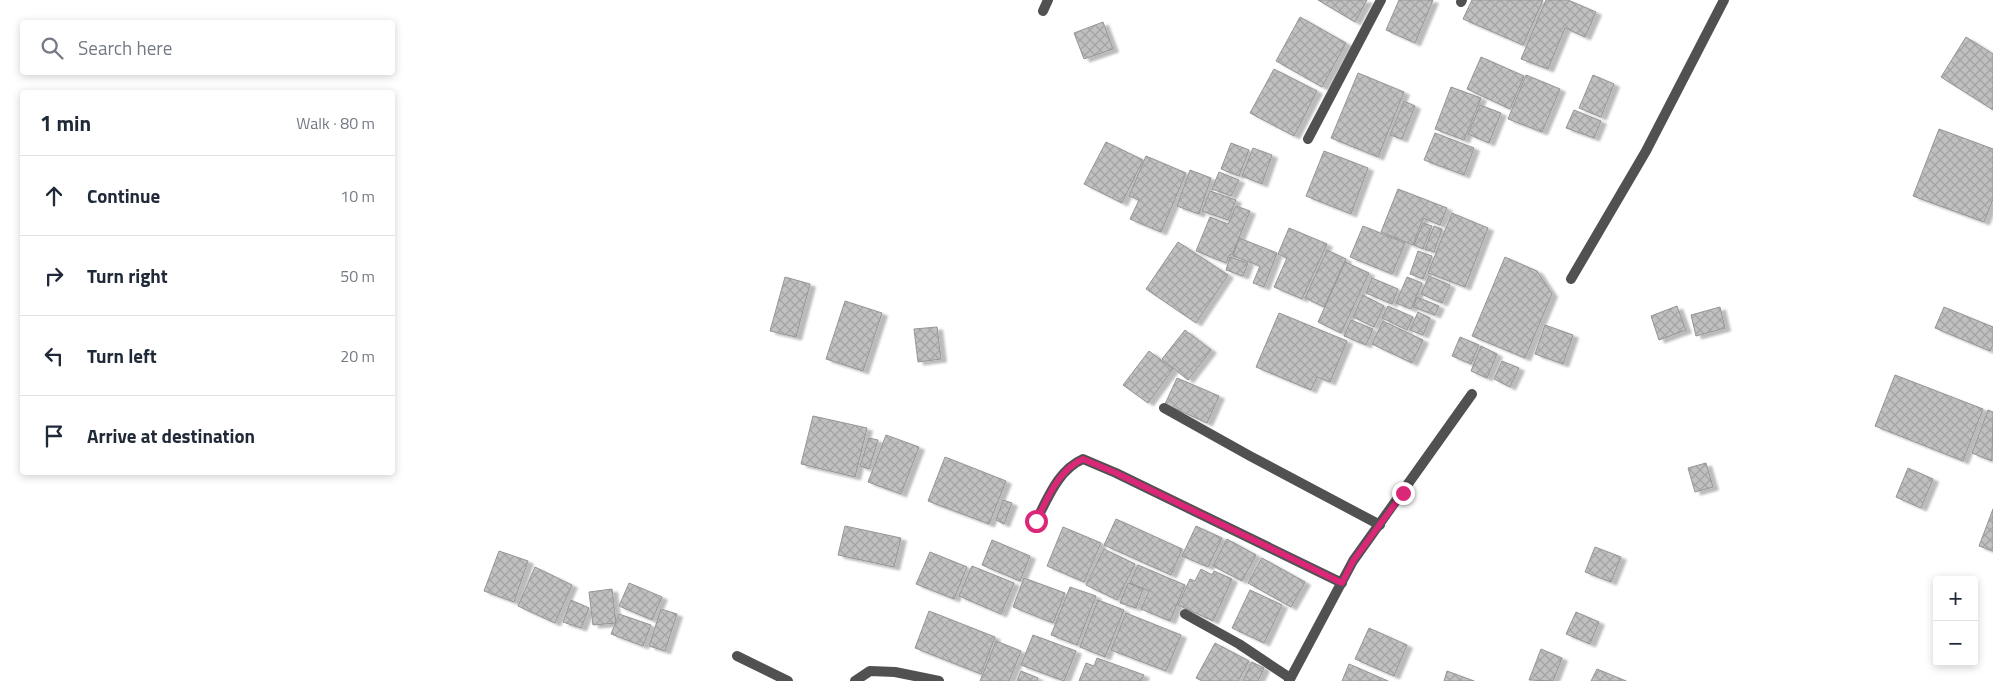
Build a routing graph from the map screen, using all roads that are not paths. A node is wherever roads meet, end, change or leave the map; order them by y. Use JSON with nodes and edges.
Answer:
{"nodes":[{"id":1,"x":1048,"y":0,"type":"edge"},
{"id":2,"x":1381,"y":0,"type":"edge"},
{"id":3,"x":1724,"y":0,"type":"edge"},
{"id":4,"x":1043,"y":11,"type":"dead end"},
{"id":5,"x":1308,"y":139,"type":"dead end"},
{"id":6,"x":1571,"y":279,"type":"dead end"},
{"id":7,"x":1472,"y":394,"type":"dead end"},
{"id":8,"x":1164,"y":408,"type":"dead end"},
{"id":9,"x":1036,"y":521,"type":"dead end"},
{"id":10,"x":1380,"y":525,"type":"junction"},
{"id":11,"x":1342,"y":583,"type":"junction"},
{"id":12,"x":1185,"y":614,"type":"dead end"},
{"id":13,"x":737,"y":656,"type":"dead end"},
{"id":14,"x":1289,"y":680,"type":"edge"},
{"id":15,"x":788,"y":681,"type":"edge"},
{"id":16,"x":855,"y":681,"type":"edge"},
{"id":17,"x":940,"y":681,"type":"edge"}],
"edges":[{"from":1,"to":4,"type":"street"},
{"from":2,"to":5,"type":"street"},
{"from":3,"to":6,"type":"street"},
{"from":7,"to":10,"type":"street"},
{"from":8,"to":10,"type":"street"},
{"from":9,"to":11,"type":"street"},
{"from":10,"to":11,"type":"street"},
{"from":11,"to":14,"type":"street"},
{"from":12,"to":14,"type":"street"},
{"from":13,"to":15,"type":"street"},
{"from":16,"to":17,"type":"street"}]}
